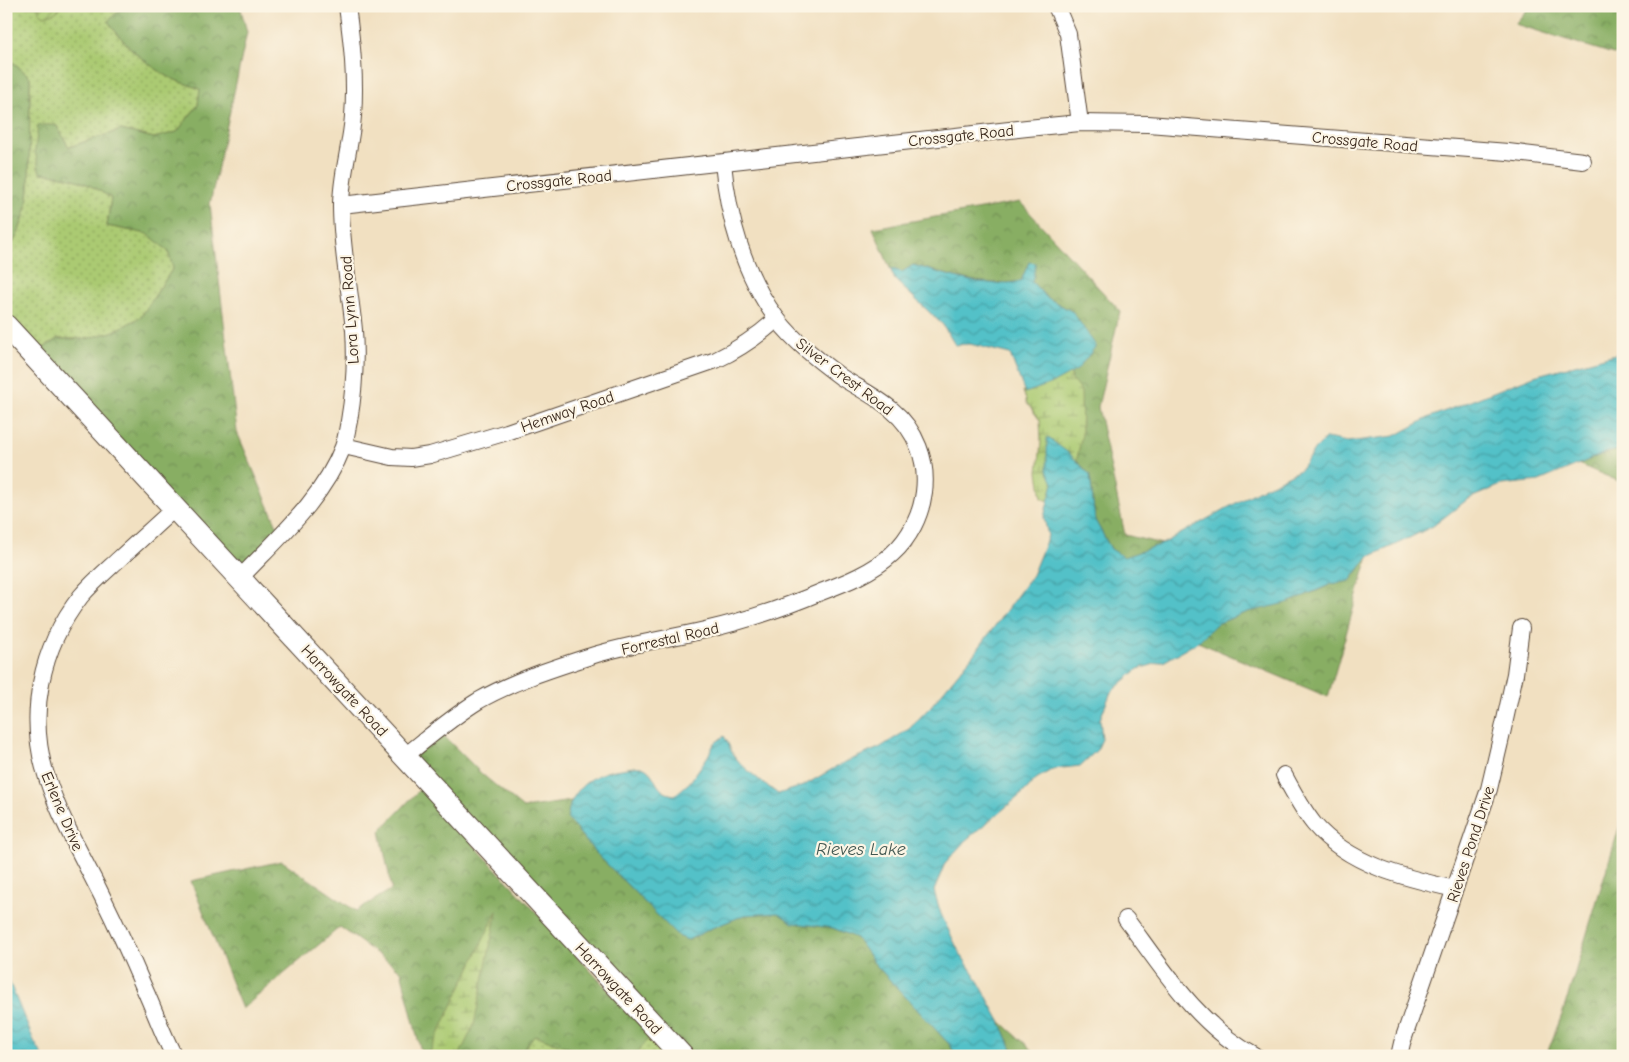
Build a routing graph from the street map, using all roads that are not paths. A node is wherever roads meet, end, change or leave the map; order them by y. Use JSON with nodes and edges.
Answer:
{"nodes":[{"id":1,"x":347,"y":6,"type":"edge"},
{"id":2,"x":1056,"y":6,"type":"edge"},
{"id":3,"x":1080,"y":124,"type":"junction"},
{"id":4,"x":1583,"y":161,"type":"dead end"},
{"id":5,"x":723,"y":162,"type":"junction"},
{"id":6,"x":341,"y":205,"type":"junction"},
{"id":7,"x":778,"y":319,"type":"junction"},
{"id":8,"x":6,"y":326,"type":"edge"},
{"id":9,"x":344,"y":446,"type":"junction"},
{"id":10,"x":174,"y":508,"type":"junction"},
{"id":11,"x":921,"y":509,"type":"joint"},
{"id":12,"x":240,"y":577,"type":"junction"},
{"id":13,"x":1521,"y":628,"type":"dead end"},
{"id":14,"x":405,"y":756,"type":"junction"},
{"id":15,"x":1284,"y":775,"type":"dead end"},
{"id":16,"x":1455,"y":889,"type":"junction"},
{"id":17,"x":1126,"y":919,"type":"dead end"},
{"id":18,"x":174,"y":1056,"type":"edge"},
{"id":19,"x":682,"y":1056,"type":"edge"},
{"id":20,"x":1255,"y":1056,"type":"edge"},
{"id":21,"x":1399,"y":1056,"type":"edge"}],
"edges":[{"from":1,"to":6,"type":"street","name":"Lora Lynn Road"},
{"from":2,"to":3,"type":"street"},
{"from":3,"to":4,"type":"street","name":"Crossgate Road"},
{"from":3,"to":5,"type":"street","name":"Crossgate Road"},
{"from":5,"to":6,"type":"street","name":"Crossgate Road"},
{"from":5,"to":7,"type":"street","name":"Silver Crest Road"},
{"from":6,"to":9,"type":"street","name":"Lora Lynn Road"},
{"from":7,"to":9,"type":"street","name":"Hemway Road"},
{"from":7,"to":11,"type":"street","name":"Silver Crest Road"},
{"from":8,"to":10,"type":"main road","name":"Harrowgate Road"},
{"from":9,"to":12,"type":"street","name":"Lora Lynn Road"},
{"from":10,"to":12,"type":"main road","name":"Harrowgate Road"},
{"from":10,"to":18,"type":"street","name":"Erlene Drive"},
{"from":11,"to":14,"type":"street","name":"Forrestal Road"},
{"from":12,"to":14,"type":"main road","name":"Harrowgate Road"},
{"from":13,"to":16,"type":"street","name":"Rieves Pond Drive"},
{"from":14,"to":19,"type":"main road","name":"Harrowgate Road"},
{"from":15,"to":16,"type":"street"},
{"from":16,"to":21,"type":"street","name":"Rieves Pond Drive"},
{"from":17,"to":20,"type":"street"}]}
